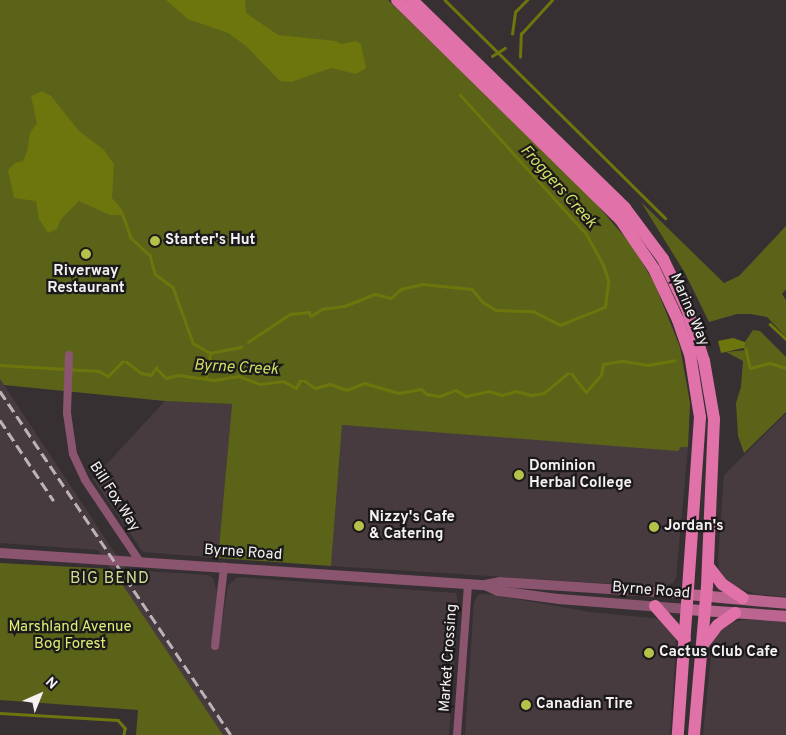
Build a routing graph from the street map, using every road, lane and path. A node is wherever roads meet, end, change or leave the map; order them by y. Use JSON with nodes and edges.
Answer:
{"nodes":[{"id":1,"x":397,"y":0,"type":"edge"},
{"id":2,"x":412,"y":0,"type":"edge"},
{"id":3,"x":69,"y":355,"type":"dead end"},
{"id":4,"x":0,"y":553,"type":"edge"},
{"id":5,"x":140,"y":562,"type":"junction"},
{"id":6,"x":708,"y":566,"type":"junction"},
{"id":7,"x":224,"y":567,"type":"junction"},
{"id":8,"x":468,"y":584,"type":"junction"},
{"id":9,"x":485,"y":585,"type":"junction"},
{"id":10,"x":688,"y":594,"type":"junction"},
{"id":11,"x":706,"y":595,"type":"junction"},
{"id":12,"x":743,"y":598,"type":"junction"},
{"id":13,"x":786,"y":603,"type":"edge"},
{"id":14,"x":655,"y":606,"type":"junction"},
{"id":15,"x":687,"y":609,"type":"junction"},
{"id":16,"x":705,"y":611,"type":"junction"},
{"id":17,"x":735,"y":613,"type":"junction"},
{"id":18,"x":786,"y":616,"type":"edge"},
{"id":19,"x":685,"y":640,"type":"junction"},
{"id":20,"x":215,"y":646,"type":"dead end"},
{"id":21,"x":701,"y":648,"type":"junction"},
{"id":22,"x":457,"y":735,"type":"edge"},
{"id":23,"x":678,"y":735,"type":"edge"},
{"id":24,"x":694,"y":735,"type":"edge"}],
"edges":[{"from":1,"to":10,"type":"main road","name":"Marine Way"},
{"from":2,"to":6,"type":"main road","name":"Marine Way"},
{"from":3,"to":5,"type":"street","name":"Bill Fox Way"},
{"from":4,"to":5,"type":"street","name":"Byrne Road"},
{"from":5,"to":7,"type":"street","name":"Byrne Road"},
{"from":6,"to":11,"type":"main road","name":"Marine Way"},
{"from":6,"to":12,"type":"main road"},
{"from":7,"to":8,"type":"street","name":"Byrne Road"},
{"from":7,"to":20,"type":"street"},
{"from":8,"to":9,"type":"street","name":"Byrne Road"},
{"from":8,"to":22,"type":"street","name":"Market Crossing"},
{"from":9,"to":10,"type":"street","name":"Byrne Road"},
{"from":9,"to":14,"type":"street","name":"Byrne Road"},
{"from":10,"to":11,"type":"main road","name":"Byrne Road"},
{"from":10,"to":15,"type":"main road","name":"Marine Way"},
{"from":11,"to":12,"type":"main road","name":"Byrne Road"},
{"from":11,"to":16,"type":"main road","name":"Marine Way"},
{"from":12,"to":13,"type":"main road","name":"Byrne Road"},
{"from":14,"to":15,"type":"street","name":"Byrne Road"},
{"from":14,"to":19,"type":"main road"},
{"from":15,"to":16,"type":"main road","name":"Byrne Road"},
{"from":15,"to":19,"type":"main road","name":"Marine Way"},
{"from":16,"to":17,"type":"main road","name":"Byrne Road"},
{"from":16,"to":21,"type":"main road","name":"Marine Way"},
{"from":17,"to":18,"type":"main road","name":"Byrne Road"},
{"from":17,"to":21,"type":"main road"},
{"from":19,"to":23,"type":"main road","name":"Marine Way"},
{"from":21,"to":24,"type":"main road","name":"Marine Way"}]}
